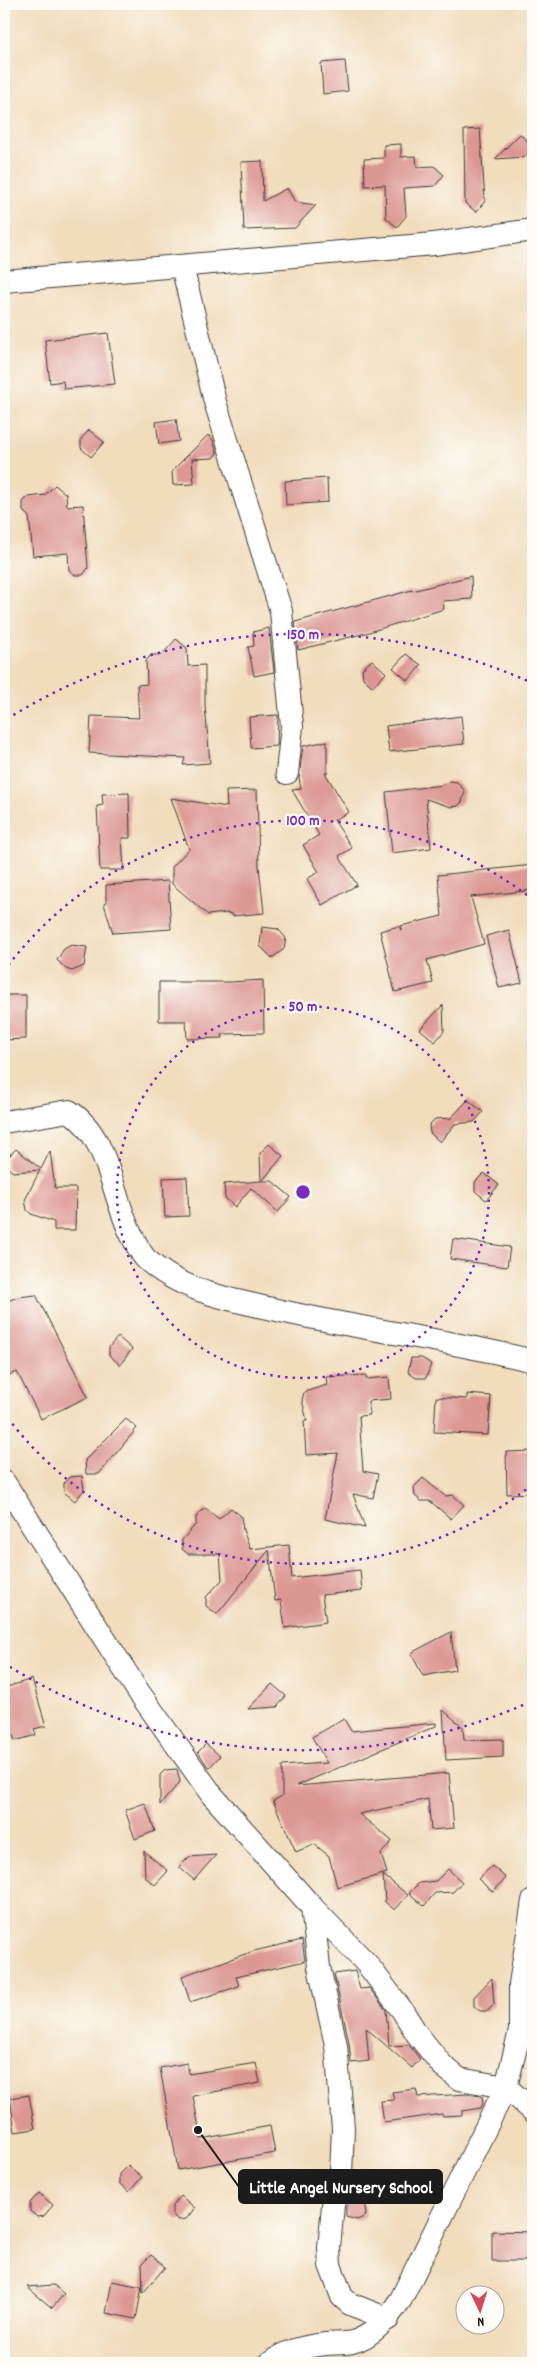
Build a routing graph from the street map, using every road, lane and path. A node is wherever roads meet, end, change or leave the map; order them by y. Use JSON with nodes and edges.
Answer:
{"nodes":[{"id":1,"x":533,"y":230,"type":"edge"},
{"id":2,"x":182,"y":266,"type":"junction"},
{"id":3,"x":4,"y":281,"type":"edge"},
{"id":4,"x":287,"y":773,"type":"dead end"},
{"id":5,"x":4,"y":1122,"type":"edge"},
{"id":6,"x":533,"y":1361,"type":"edge"},
{"id":7,"x":4,"y":1482,"type":"edge"},
{"id":8,"x":533,"y":1901,"type":"edge"},
{"id":9,"x":312,"y":1908,"type":"junction"},
{"id":10,"x":506,"y":2087,"type":"junction"},
{"id":11,"x":533,"y":2111,"type":"edge"},
{"id":12,"x":388,"y":2319,"type":"junction"},
{"id":13,"x":270,"y":2363,"type":"edge"}],
"edges":[{"from":1,"to":2,"type":"street"},
{"from":2,"to":3,"type":"street"},
{"from":2,"to":4,"type":"street"},
{"from":5,"to":6,"type":"street"},
{"from":7,"to":9,"type":"street"},
{"from":8,"to":10,"type":"street"},
{"from":9,"to":10,"type":"street"},
{"from":9,"to":12,"type":"street"},
{"from":10,"to":11,"type":"street"},
{"from":10,"to":12,"type":"street"},
{"from":12,"to":13,"type":"street"}]}
